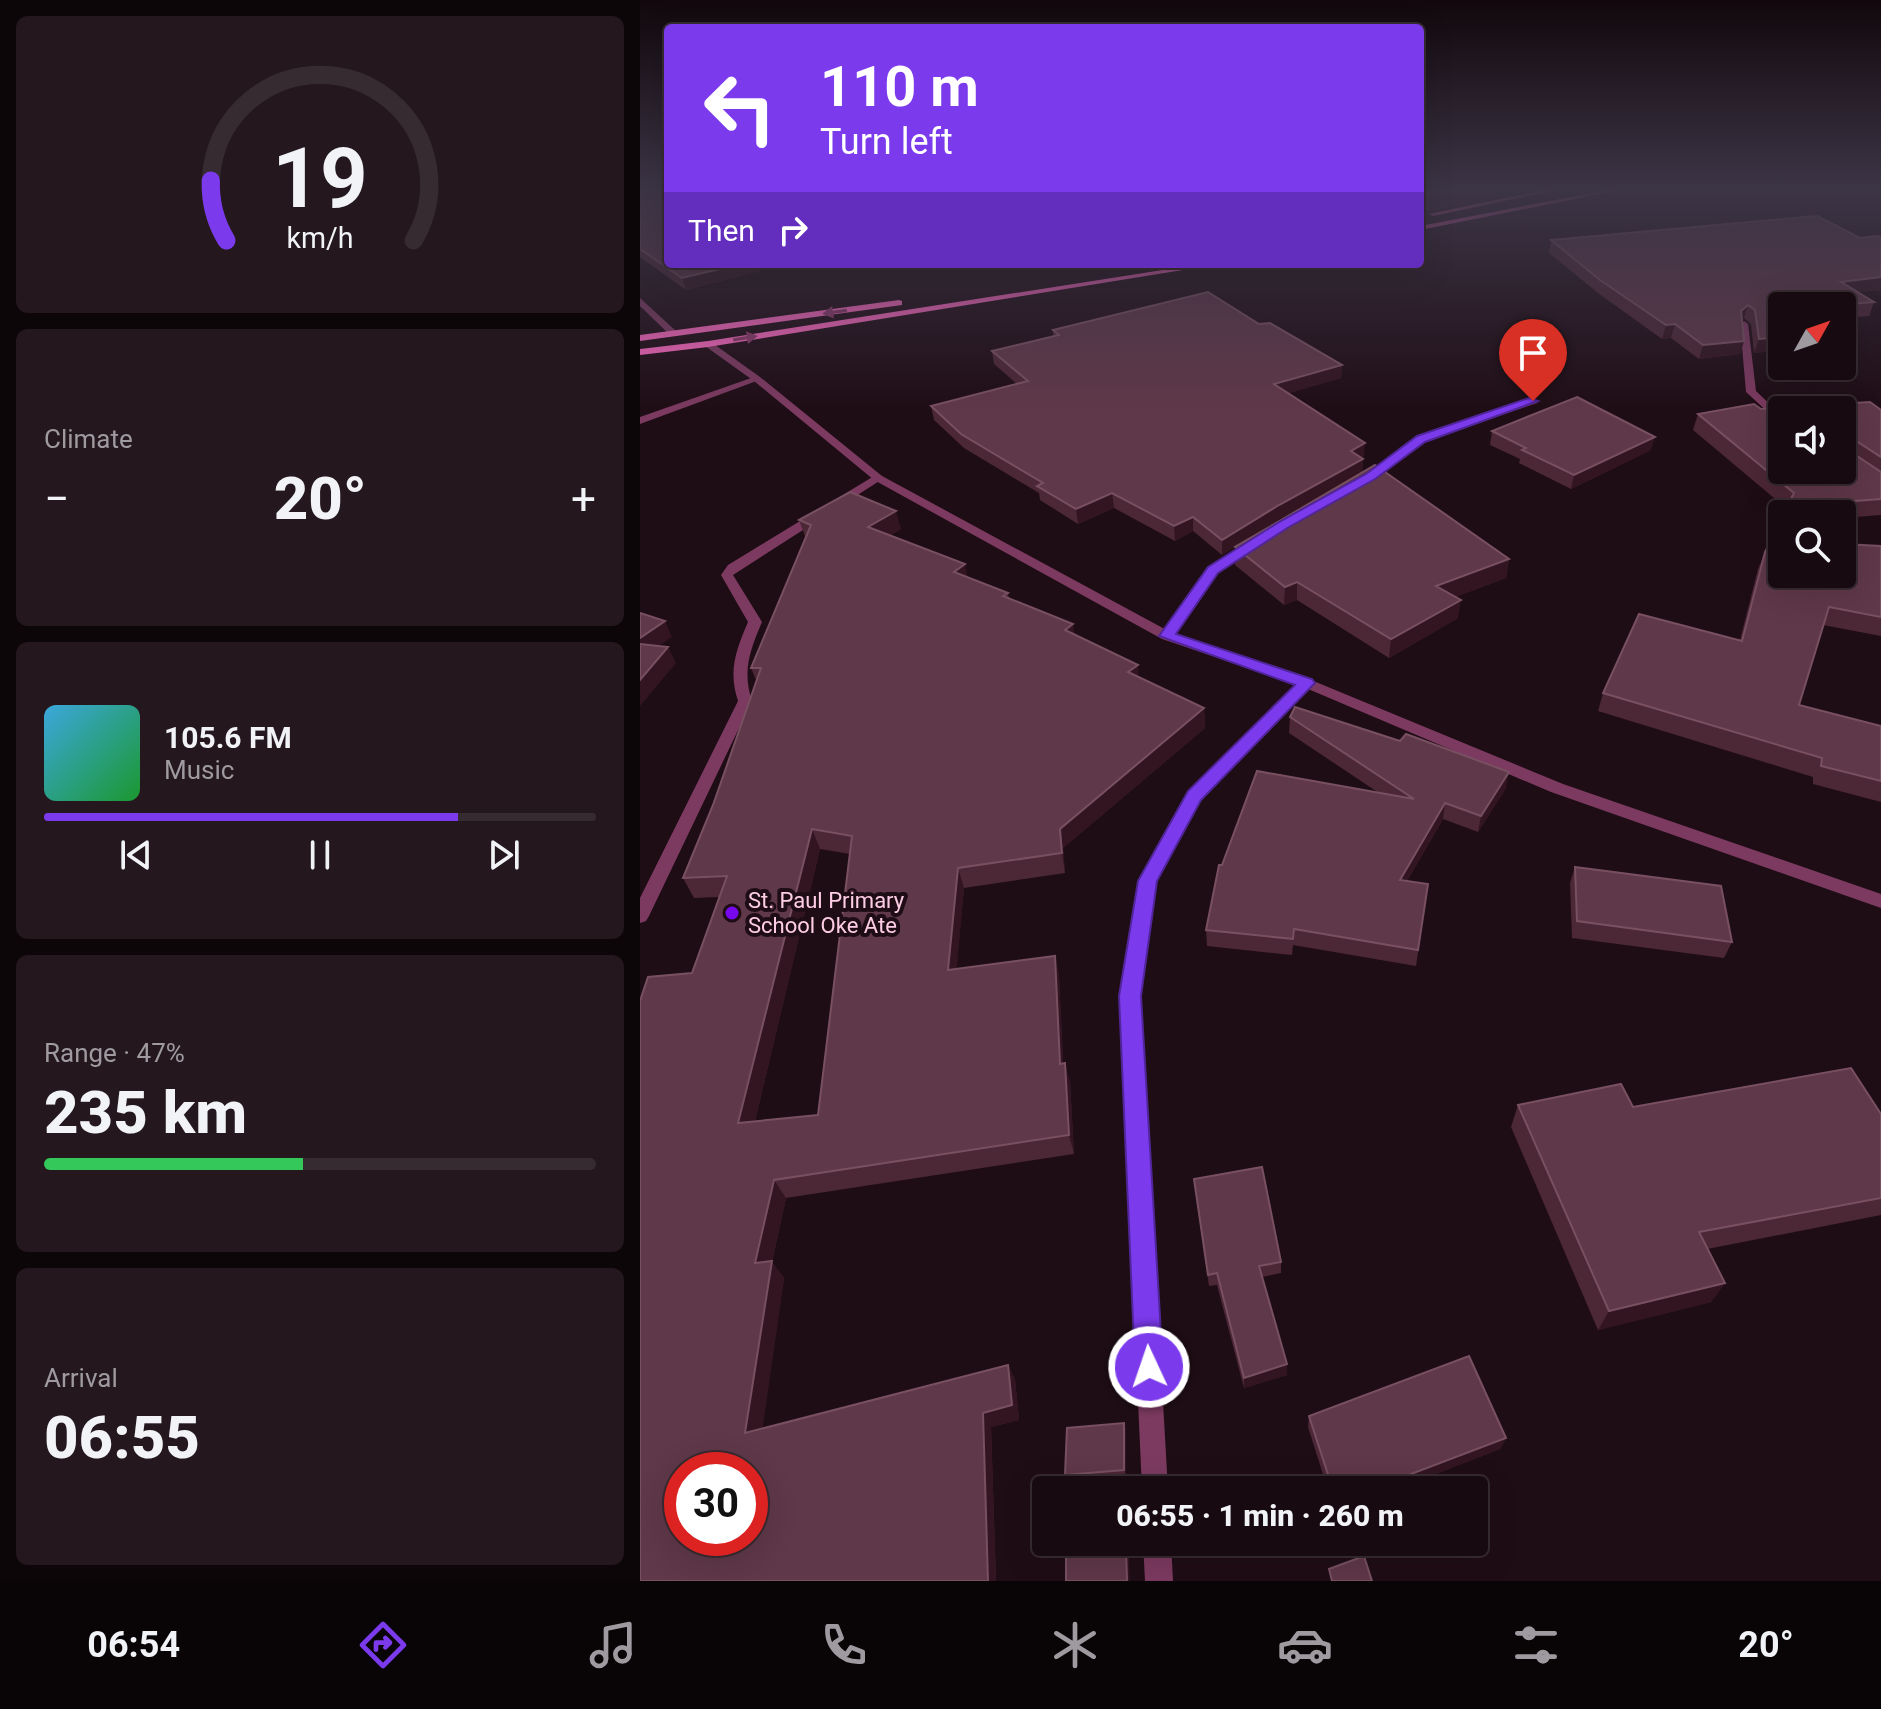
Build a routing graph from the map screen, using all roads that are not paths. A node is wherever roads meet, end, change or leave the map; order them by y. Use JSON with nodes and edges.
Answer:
{"nodes":[{"id":1,"x":1136,"y":268,"type":"edge"},
{"id":2,"x":1191,"y":268,"type":"edge"},
{"id":3,"x":640,"y":301,"type":"edge"},
{"id":4,"x":1744,"y":324,"type":"edge"},
{"id":5,"x":674,"y":334,"type":"junction"},
{"id":6,"x":640,"y":338,"type":"edge"},
{"id":7,"x":708,"y":344,"type":"junction"},
{"id":8,"x":640,"y":352,"type":"edge"},
{"id":9,"x":757,"y":379,"type":"junction"},
{"id":10,"x":1533,"y":401,"type":"dead end"},
{"id":11,"x":1768,"y":408,"type":"edge"},
{"id":12,"x":640,"y":421,"type":"edge"},
{"id":13,"x":878,"y":478,"type":"junction"},
{"id":14,"x":1358,"y":483,"type":"edge"},
{"id":15,"x":1260,"y":540,"type":"edge"},
{"id":16,"x":1167,"y":636,"type":"junction"},
{"id":17,"x":1306,"y":683,"type":"junction"},
{"id":18,"x":1881,"y":901,"type":"edge"},
{"id":19,"x":640,"y":916,"type":"edge"},
{"id":20,"x":1154,"y":1476,"type":"edge"},
{"id":21,"x":1158,"y":1556,"type":"edge"},
{"id":22,"x":1159,"y":1581,"type":"edge"}],
"edges":[{"from":1,"to":5,"type":"main road","one_way":true},
{"from":7,"to":2,"type":"main road","one_way":true},
{"from":3,"to":5,"type":"street"},
{"from":4,"to":11,"type":"street"},
{"from":5,"to":6,"type":"main road"},
{"from":7,"to":8,"type":"main road"},
{"from":7,"to":9,"type":"street"},
{"from":9,"to":12,"type":"street"},
{"from":9,"to":13,"type":"street"},
{"from":10,"to":14,"type":"street"},
{"from":13,"to":16,"type":"street"},
{"from":13,"to":19,"type":"street"},
{"from":15,"to":16,"type":"street"},
{"from":16,"to":17,"type":"street"},
{"from":17,"to":18,"type":"street"},
{"from":17,"to":20,"type":"street"},
{"from":21,"to":22,"type":"street"}]}
